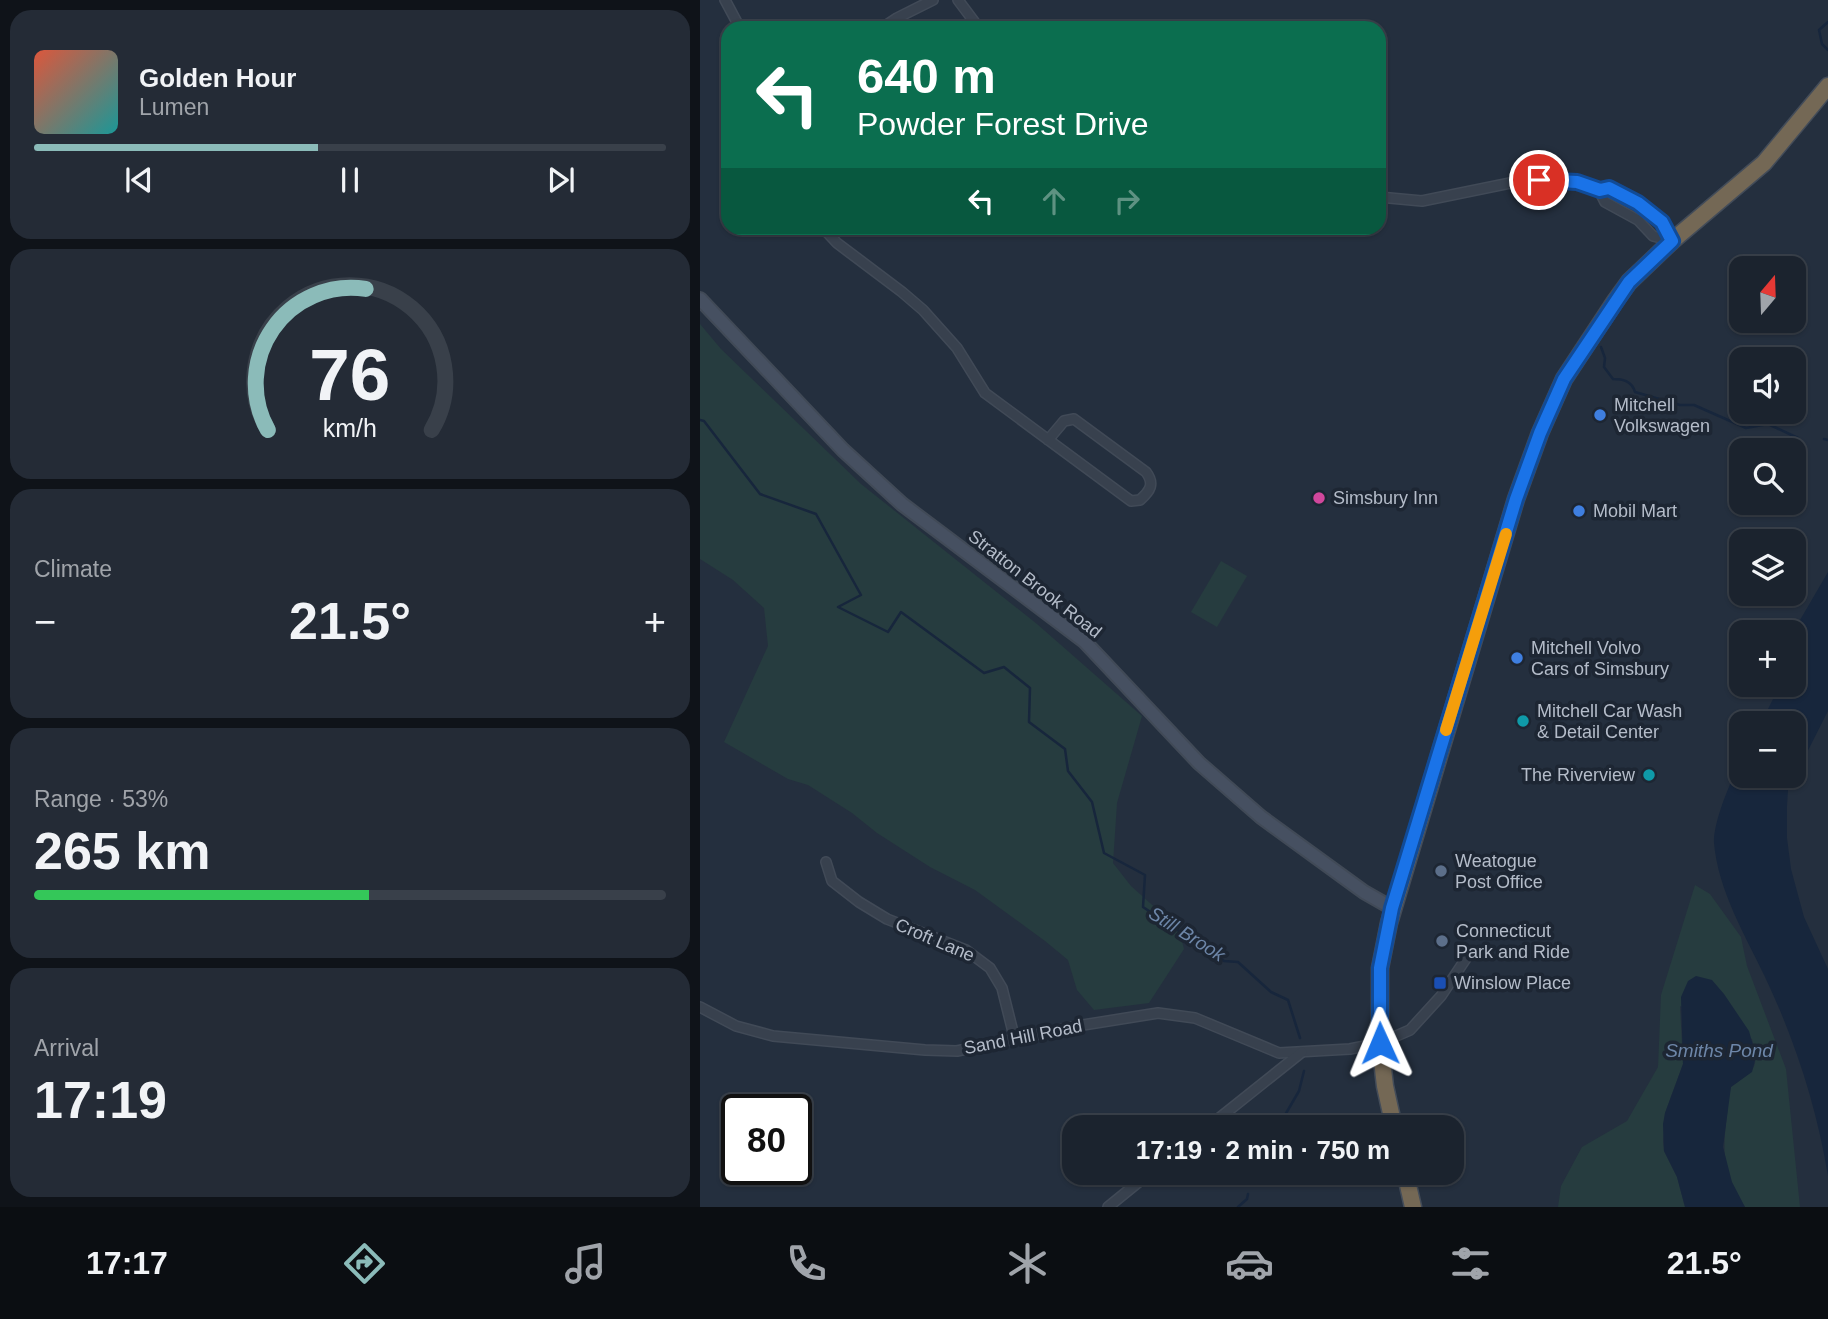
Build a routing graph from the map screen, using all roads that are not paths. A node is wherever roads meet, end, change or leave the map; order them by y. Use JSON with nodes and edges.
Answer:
{"nodes":[{"id":1,"x":725,"y":0,"type":"edge"},
{"id":2,"x":933,"y":0,"type":"edge"},
{"id":3,"x":958,"y":0,"type":"edge"},
{"id":4,"x":736,"y":21,"type":"edge"},
{"id":5,"x":892,"y":21,"type":"edge"},
{"id":6,"x":974,"y":21,"type":"edge"},
{"id":7,"x":1828,"y":86,"type":"edge"},
{"id":8,"x":1600,"y":190,"type":"junction"},
{"id":9,"x":1386,"y":198,"type":"edge"},
{"id":10,"x":830,"y":235,"type":"edge"},
{"id":11,"x":1672,"y":241,"type":"junction"},
{"id":12,"x":700,"y":299,"type":"edge"},
{"id":13,"x":1048,"y":440,"type":"junction"},
{"id":14,"x":826,"y":862,"type":"dead end"},
{"id":15,"x":1392,"y":908,"type":"junction"},
{"id":16,"x":1469,"y":954,"type":"dead end"},
{"id":17,"x":700,"y":1007,"type":"edge"},
{"id":18,"x":1015,"y":1040,"type":"junction"},
{"id":19,"x":1380,"y":1043,"type":"junction"},
{"id":20,"x":1302,"y":1052,"type":"junction"},
{"id":21,"x":1223,"y":1115,"type":"edge"},
{"id":22,"x":1391,"y":1115,"type":"edge"},
{"id":23,"x":1135,"y":1185,"type":"edge"},
{"id":24,"x":1408,"y":1185,"type":"edge"},
{"id":25,"x":1108,"y":1207,"type":"edge"},
{"id":26,"x":1413,"y":1207,"type":"edge"}],
"edges":[{"from":1,"to":4,"type":"street"},
{"from":2,"to":5,"type":"street"},
{"from":3,"to":6,"type":"street"},
{"from":7,"to":11,"type":"highway"},
{"from":8,"to":9,"type":"street"},
{"from":8,"to":11,"type":"street"},
{"from":8,"to":11,"type":"street"},
{"from":10,"to":13,"type":"street"},
{"from":11,"to":15,"type":"highway"},
{"from":12,"to":15,"type":"street","name":"Stratton Brook Road"},
{"from":13,"to":13,"type":"street"},
{"from":14,"to":18,"type":"street","name":"Croft Lane"},
{"from":15,"to":19,"type":"highway"},
{"from":16,"to":19,"type":"street"},
{"from":17,"to":18,"type":"street","name":"Sand Hill Road"},
{"from":18,"to":20,"type":"street","name":"Sand Hill Road"},
{"from":19,"to":20,"type":"street","name":"Sand Hill Road"},
{"from":19,"to":22,"type":"highway"},
{"from":20,"to":21,"type":"street"},
{"from":23,"to":25,"type":"street"},
{"from":24,"to":26,"type":"highway"}]}
